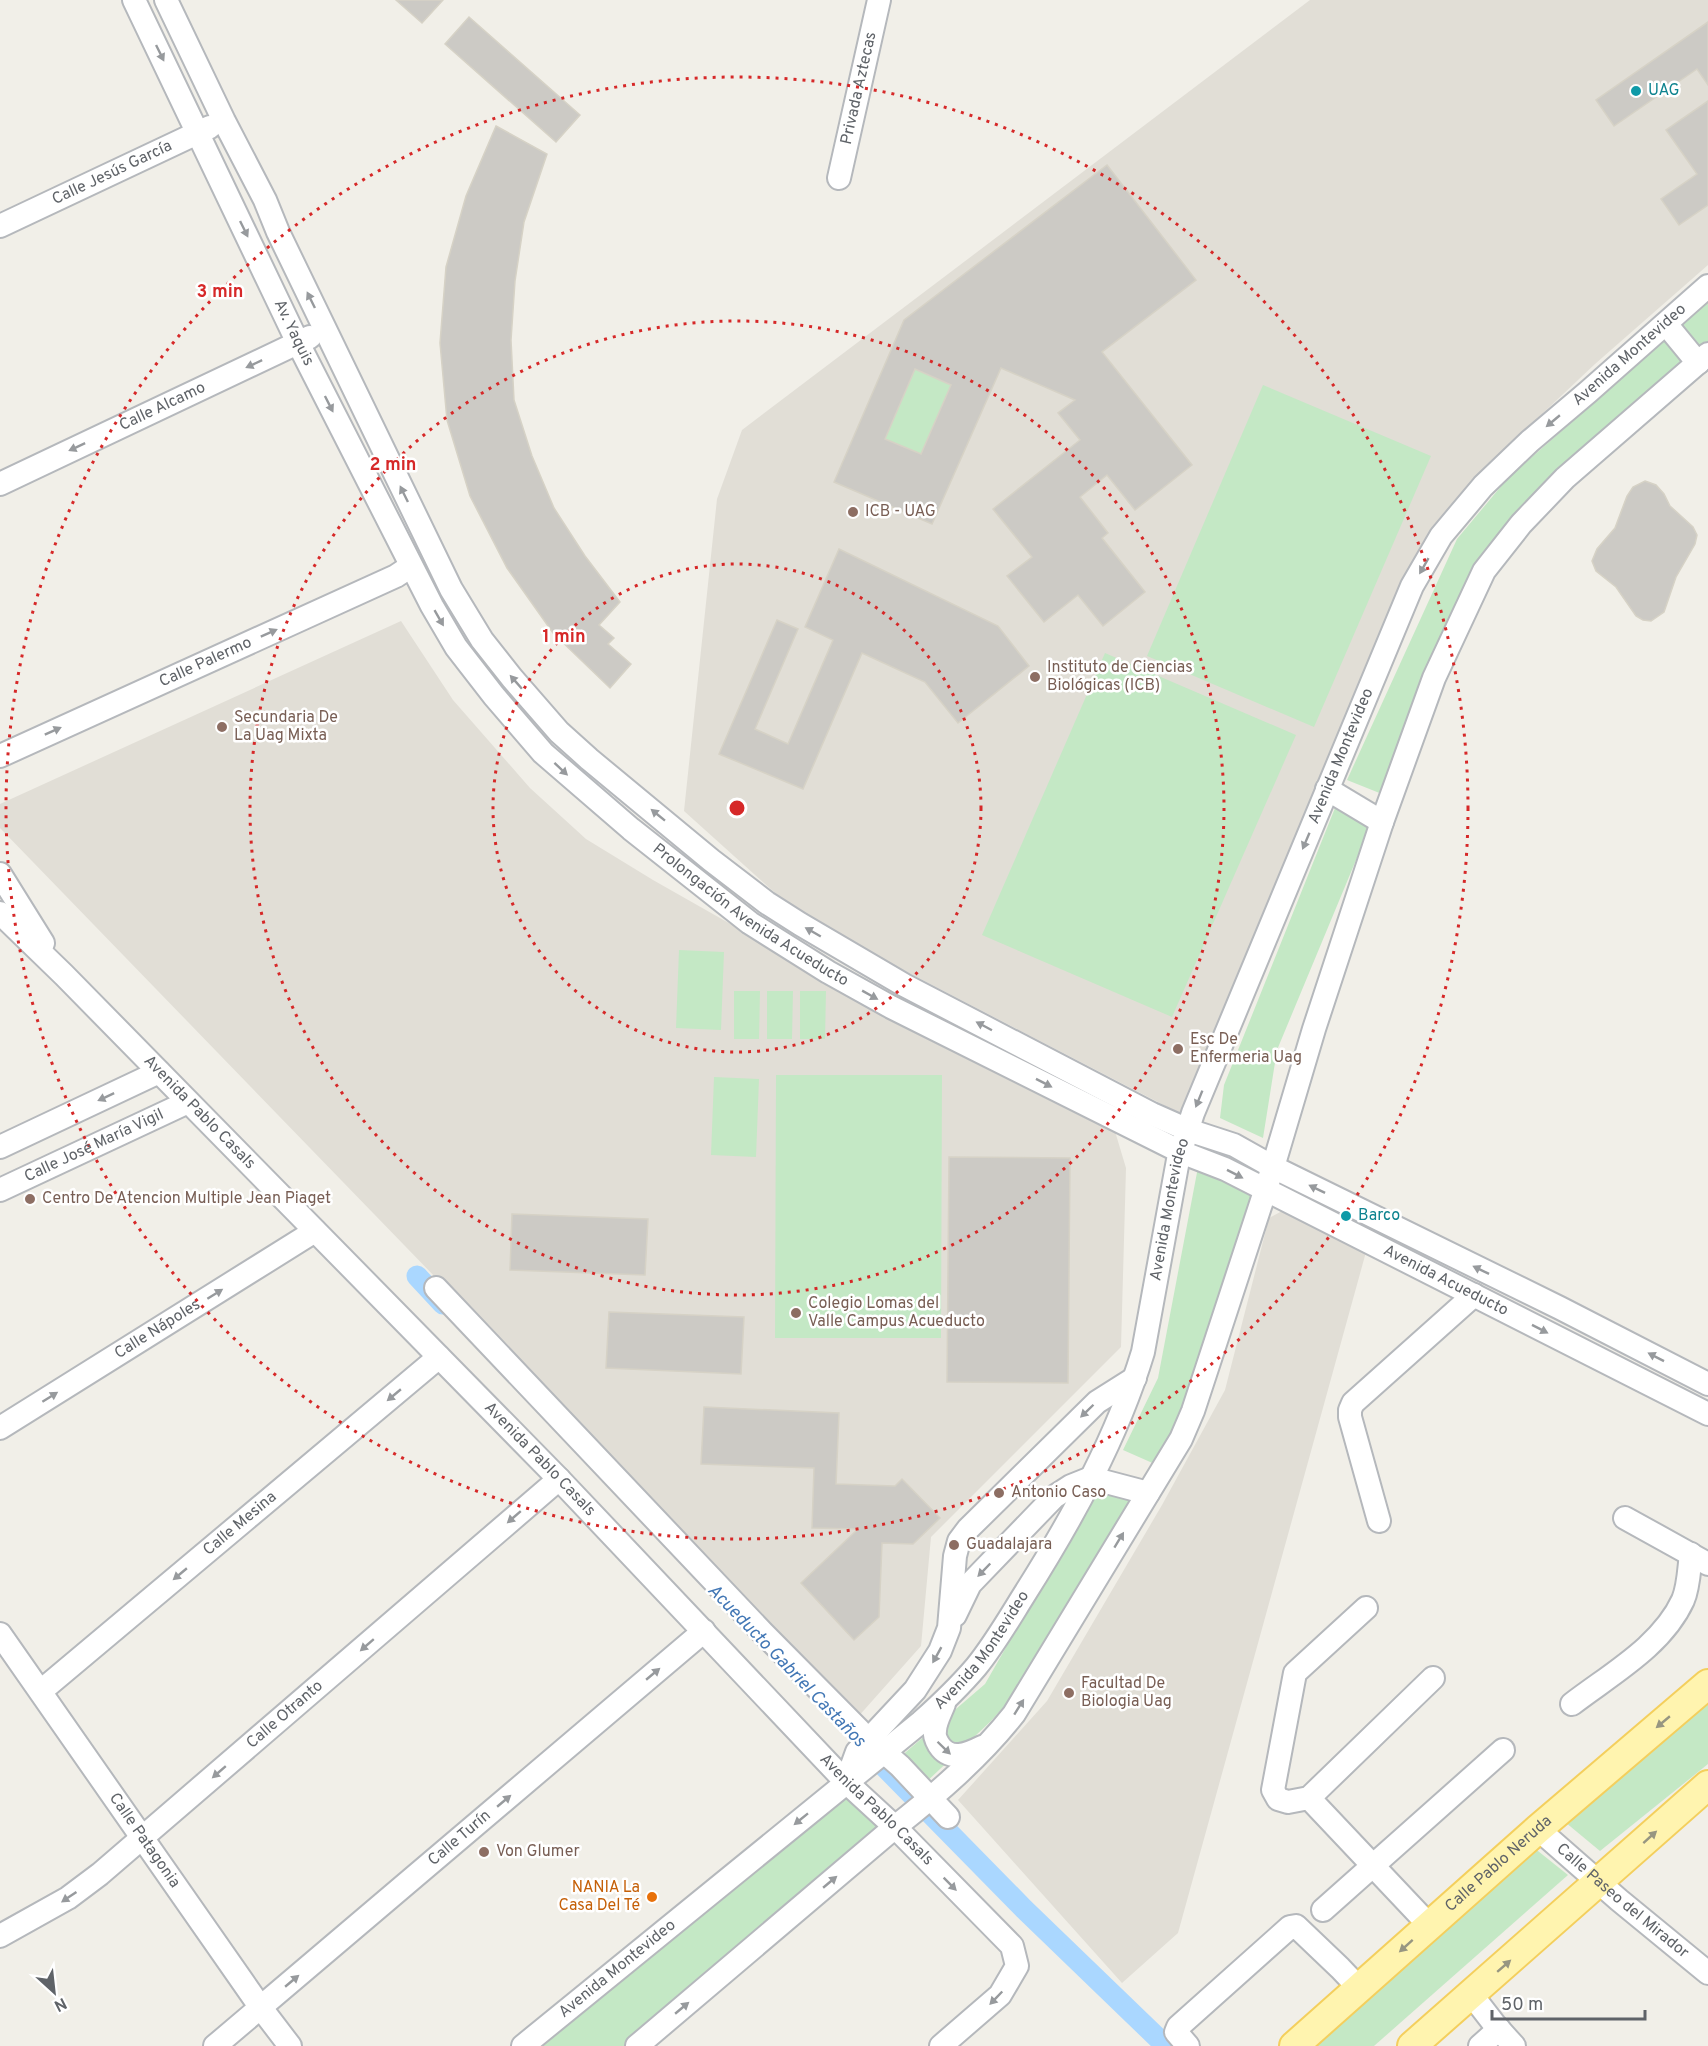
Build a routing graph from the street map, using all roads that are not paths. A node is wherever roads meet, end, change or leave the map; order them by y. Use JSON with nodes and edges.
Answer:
{"nodes":[{"id":1,"x":134,"y":0,"type":"edge"},
{"id":2,"x":166,"y":0,"type":"edge"},
{"id":3,"x":879,"y":0,"type":"edge"},
{"id":4,"x":224,"y":121,"type":"junction"},
{"id":5,"x":198,"y":133,"type":"junction"},
{"id":6,"x":839,"y":178,"type":"dead end"},
{"id":7,"x":0,"y":226,"type":"edge"},
{"id":8,"x":1708,"y":286,"type":"edge"},
{"id":9,"x":1666,"y":324,"type":"junction"},
{"id":10,"x":325,"y":330,"type":"junction"},
{"id":11,"x":298,"y":343,"type":"junction"},
{"id":12,"x":1703,"y":359,"type":"edge"},
{"id":13,"x":0,"y":484,"type":"edge"},
{"id":14,"x":430,"y":547,"type":"joint"},
{"id":15,"x":411,"y":566,"type":"junction"},
{"id":16,"x":0,"y":756,"type":"edge"},
{"id":17,"x":1328,"y":789,"type":"junction"},
{"id":18,"x":1382,"y":822,"type":"junction"},
{"id":19,"x":0,"y":874,"type":"edge"},
{"id":20,"x":767,"y":903,"type":"junction"},
{"id":21,"x":9,"y":920,"type":"edge"},
{"id":22,"x":750,"y":923,"type":"junction"},
{"id":23,"x":159,"y":1072,"type":"junction"},
{"id":24,"x":188,"y":1102,"type":"junction"},
{"id":25,"x":1188,"y":1130,"type":"junction"},
{"id":26,"x":0,"y":1147,"type":"edge"},
{"id":27,"x":1181,"y":1152,"type":"junction"},
{"id":28,"x":1273,"y":1167,"type":"junction"},
{"id":29,"x":0,"y":1190,"type":"edge"},
{"id":30,"x":1266,"y":1190,"type":"junction"},
{"id":31,"x":315,"y":1231,"type":"junction"},
{"id":32,"x":1432,"y":1246,"type":"junction"},
{"id":33,"x":1421,"y":1269,"type":"junction"},
{"id":34,"x":436,"y":1288,"type":"dead end"},
{"id":35,"x":1474,"y":1295,"type":"junction"},
{"id":36,"x":439,"y":1357,"type":"junction"},
{"id":37,"x":1135,"y":1378,"type":"junction"},
{"id":38,"x":1708,"y":1384,"type":"edge"},
{"id":39,"x":1708,"y":1414,"type":"edge"},
{"id":40,"x":0,"y":1428,"type":"edge"},
{"id":41,"x":1091,"y":1478,"type":"junction"},
{"id":42,"x":559,"y":1479,"type":"junction"},
{"id":43,"x":1148,"y":1493,"type":"junction"},
{"id":44,"x":1625,"y":1518,"type":"dead end"},
{"id":45,"x":1379,"y":1521,"type":"dead end"},
{"id":46,"x":1700,"y":1559,"type":"edge"},
{"id":47,"x":1366,"y":1608,"type":"dead end"},
{"id":48,"x":949,"y":1628,"type":"junction"},
{"id":49,"x":704,"y":1631,"type":"junction"},
{"id":50,"x":0,"y":1634,"type":"edge"},
{"id":51,"x":1433,"y":1678,"type":"dead end"},
{"id":52,"x":1708,"y":1684,"type":"edge"},
{"id":53,"x":41,"y":1691,"type":"junction"},
{"id":54,"x":946,"y":1699,"type":"junction"},
{"id":55,"x":1572,"y":1704,"type":"dead end"},
{"id":56,"x":992,"y":1743,"type":"junction"},
{"id":57,"x":877,"y":1746,"type":"junction"},
{"id":58,"x":1503,"y":1750,"type":"dead end"},
{"id":59,"x":846,"y":1782,"type":"junction"},
{"id":60,"x":1708,"y":1785,"type":"edge"},
{"id":61,"x":931,"y":1798,"type":"junction"},
{"id":62,"x":1309,"y":1798,"type":"junction"},
{"id":63,"x":948,"y":1817,"type":"dead end"},
{"id":64,"x":895,"y":1827,"type":"junction"},
{"id":65,"x":1538,"y":1829,"type":"junction"},
{"id":66,"x":144,"y":1838,"type":"junction"},
{"id":67,"x":1373,"y":1866,"type":"junction"},
{"id":68,"x":1599,"y":1882,"type":"junction"},
{"id":69,"x":1323,"y":1910,"type":"dead end"},
{"id":70,"x":1429,"y":1925,"type":"junction"},
{"id":71,"x":0,"y":1936,"type":"edge"},
{"id":72,"x":1708,"y":1973,"type":"edge"},
{"id":73,"x":1359,"y":1988,"type":"junction"},
{"id":74,"x":1472,"y":1994,"type":"junction"},
{"id":75,"x":261,"y":2008,"type":"junction"},
{"id":76,"x":1499,"y":2029,"type":"junction"},
{"id":77,"x":215,"y":2046,"type":"edge"},
{"id":78,"x":290,"y":2046,"type":"edge"},
{"id":79,"x":523,"y":2046,"type":"edge"},
{"id":80,"x":637,"y":2046,"type":"edge"},
{"id":81,"x":941,"y":2046,"type":"edge"},
{"id":82,"x":1188,"y":2046,"type":"edge"},
{"id":83,"x":1294,"y":2046,"type":"edge"},
{"id":84,"x":1412,"y":2046,"type":"edge"},
{"id":85,"x":1480,"y":2046,"type":"edge"},
{"id":86,"x":1515,"y":2046,"type":"edge"}],
"edges":[{"from":1,"to":5,"type":"street","name":"Av. Yaquis","one_way":true},
{"from":2,"to":4,"type":"street","name":"Av. Yaquis"},
{"from":3,"to":6,"type":"street","name":"Privada Aztecas"},
{"from":4,"to":5,"type":"street","name":"Calle Jesús García"},
{"from":10,"to":4,"type":"street","name":"Av. Yaquis","one_way":true},
{"from":5,"to":7,"type":"street","name":"Calle Jesús García"},
{"from":5,"to":11,"type":"street","name":"Av. Yaquis","one_way":true},
{"from":8,"to":9,"type":"street","name":"Avenida Montevideo"},
{"from":9,"to":12,"type":"street"},
{"from":9,"to":17,"type":"street","name":"Avenida Montevideo","one_way":true},
{"from":10,"to":11,"type":"street","name":"Calle Alcamo"},
{"from":14,"to":10,"type":"street","name":"Av. Yaquis","one_way":true},
{"from":11,"to":13,"type":"street","name":"Calle Alcamo","one_way":true},
{"from":11,"to":15,"type":"street","name":"Av. Yaquis","one_way":true},
{"from":12,"to":18,"type":"street"},
{"from":20,"to":14,"type":"street","name":"Prolongación Avenida Acueducto","one_way":true},
{"from":16,"to":15,"type":"street","name":"Calle Palermo","one_way":true},
{"from":15,"to":22,"type":"street","name":"Prolongación Avenida Acueducto","one_way":true},
{"from":17,"to":18,"type":"street"},
{"from":17,"to":25,"type":"street","name":"Avenida Montevideo","one_way":true},
{"from":18,"to":28,"type":"street"},
{"from":19,"to":21,"type":"street","name":"Avenida Pablo Casals"},
{"from":20,"to":22,"type":"street"},
{"from":25,"to":20,"type":"street","name":"Prolongación Avenida Acueducto","one_way":true},
{"from":21,"to":23,"type":"street","name":"Avenida Pablo Casals"},
{"from":22,"to":27,"type":"street","name":"Prolongación Avenida Acueducto","one_way":true},
{"from":23,"to":24,"type":"street","name":"Avenida Pablo Casals"},
{"from":23,"to":26,"type":"street","one_way":true},
{"from":24,"to":29,"type":"street","name":"Calle José María Vigil"},
{"from":24,"to":31,"type":"street","name":"Avenida Pablo Casals"},
{"from":25,"to":27,"type":"street","name":"Avenida Montevideo"},
{"from":25,"to":28,"type":"street","name":"Avenida Acueducto"},
{"from":27,"to":30,"type":"street","name":"Avenida Acueducto","one_way":true},
{"from":27,"to":37,"type":"street","name":"Avenida Montevideo"},
{"from":28,"to":30,"type":"street"},
{"from":32,"to":28,"type":"street","name":"Avenida Acueducto","one_way":true},
{"from":30,"to":33,"type":"street","name":"Avenida Acueducto"},
{"from":30,"to":43,"type":"street"},
{"from":31,"to":36,"type":"street","name":"Avenida Pablo Casals"},
{"from":40,"to":31,"type":"street","name":"Calle Nápoles","one_way":true},
{"from":32,"to":33,"type":"street"},
{"from":38,"to":32,"type":"street","name":"Avenida Acueducto","one_way":true},
{"from":33,"to":35,"type":"street","name":"Avenida Acueducto"},
{"from":34,"to":57,"type":"street"},
{"from":35,"to":39,"type":"street","name":"Avenida Acueducto","one_way":true},
{"from":35,"to":45,"type":"street"},
{"from":36,"to":42,"type":"street","name":"Avenida Pablo Casals"},
{"from":36,"to":53,"type":"street","name":"Calle Mesina","one_way":true},
{"from":37,"to":41,"type":"street","name":"Avenida Montevideo"},
{"from":37,"to":48,"type":"street","one_way":true},
{"from":41,"to":43,"type":"street"},
{"from":41,"to":48,"type":"street","one_way":true},
{"from":41,"to":54,"type":"street","name":"Avenida Montevideo"},
{"from":42,"to":49,"type":"street","name":"Avenida Pablo Casals"},
{"from":42,"to":66,"type":"street","name":"Calle Otranto","one_way":true},
{"from":56,"to":43,"type":"street","one_way":true},
{"from":44,"to":46,"type":"street"},
{"from":46,"to":55,"type":"street"},
{"from":47,"to":62,"type":"street"},
{"from":48,"to":57,"type":"street","one_way":true},
{"from":49,"to":59,"type":"street","name":"Avenida Pablo Casals"},
{"from":75,"to":49,"type":"street","name":"Calle Turín","one_way":true},
{"from":50,"to":53,"type":"street","name":"Calle Patagonia"},
{"from":51,"to":62,"type":"street"},
{"from":52,"to":65,"type":"main road","name":"Calle Pablo Neruda","one_way":true},
{"from":53,"to":66,"type":"street","name":"Calle Patagonia"},
{"from":54,"to":56,"type":"street","one_way":true},
{"from":54,"to":57,"type":"street","name":"Avenida Montevideo"},
{"from":56,"to":61,"type":"street"},
{"from":57,"to":59,"type":"street"},
{"from":57,"to":61,"type":"street"},
{"from":58,"to":67,"type":"street"},
{"from":59,"to":64,"type":"street","name":"Avenida Pablo Casals"},
{"from":59,"to":79,"type":"street","name":"Avenida Montevideo","one_way":true},
{"from":68,"to":60,"type":"main road","one_way":true},
{"from":61,"to":63,"type":"street"},
{"from":61,"to":64,"type":"street"},
{"from":62,"to":67,"type":"street"},
{"from":80,"to":64,"type":"street","one_way":true},
{"from":64,"to":81,"type":"street","name":"Avenida Pablo Casals","one_way":true},
{"from":65,"to":68,"type":"street","name":"Calle Paseo del Mirador"},
{"from":65,"to":70,"type":"main road","name":"Calle Pablo Neruda"},
{"from":66,"to":71,"type":"street","name":"Calle Otranto","one_way":true},
{"from":66,"to":75,"type":"street","name":"Calle Patagonia"},
{"from":67,"to":69,"type":"street"},
{"from":67,"to":70,"type":"street"},
{"from":68,"to":72,"type":"street","name":"Calle Paseo del Mirador"},
{"from":74,"to":68,"type":"main road","one_way":true},
{"from":70,"to":73,"type":"main road","name":"Calle Pablo Neruda","one_way":true},
{"from":73,"to":82,"type":"street"},
{"from":73,"to":83,"type":"main road","name":"Calle Pablo Neruda"},
{"from":74,"to":76,"type":"street"},
{"from":74,"to":84,"type":"main road"},
{"from":75,"to":77,"type":"street","name":"Calle Turín"},
{"from":75,"to":78,"type":"street","name":"Calle Patagonia"},
{"from":76,"to":85,"type":"street"},
{"from":76,"to":86,"type":"street"}]}
